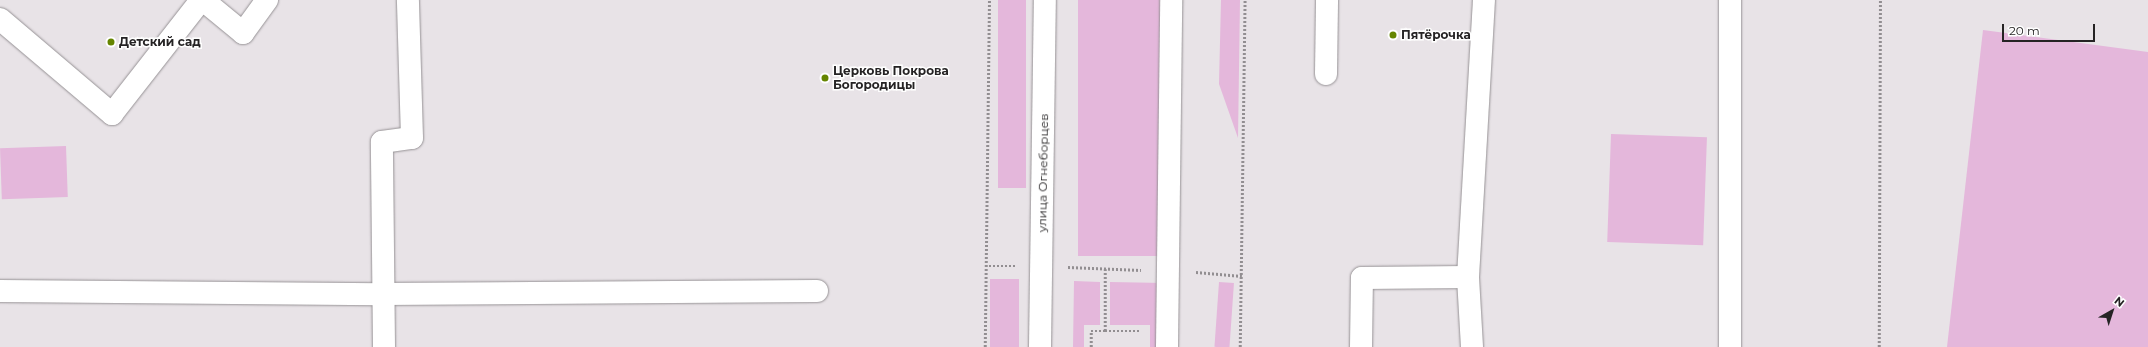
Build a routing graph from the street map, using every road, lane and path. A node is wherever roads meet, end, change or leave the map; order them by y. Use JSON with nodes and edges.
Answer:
{"nodes":[{"id":1,"x":202,"y":0,"type":"edge"},
{"id":2,"x":267,"y":0,"type":"edge"},
{"id":3,"x":408,"y":0,"type":"edge"},
{"id":4,"x":989,"y":0,"type":"edge"},
{"id":5,"x":1046,"y":0,"type":"edge"},
{"id":6,"x":1171,"y":0,"type":"edge"},
{"id":7,"x":1245,"y":0,"type":"edge"},
{"id":8,"x":1327,"y":0,"type":"edge"},
{"id":9,"x":1484,"y":0,"type":"edge"},
{"id":10,"x":1730,"y":0,"type":"edge"},
{"id":11,"x":1880,"y":0,"type":"edge"},
{"id":12,"x":0,"y":19,"type":"edge"},
{"id":13,"x":1326,"y":74,"type":"dead end"},
{"id":14,"x":985,"y":266,"type":"junction"},
{"id":15,"x":1041,"y":266,"type":"junction"},
{"id":16,"x":1105,"y":269,"type":"junction"},
{"id":17,"x":1168,"y":270,"type":"junction"},
{"id":18,"x":1242,"y":276,"type":"junction"},
{"id":19,"x":1468,"y":277,"type":"junction"},
{"id":20,"x":0,"y":291,"type":"edge"},
{"id":21,"x":817,"y":291,"type":"dead end"},
{"id":22,"x":382,"y":294,"type":"junction"},
{"id":23,"x":1105,"y":331,"type":"junction"},
{"id":24,"x":1146,"y":332,"type":"dead end"},
{"id":25,"x":384,"y":347,"type":"edge"},
{"id":26,"x":985,"y":347,"type":"edge"},
{"id":27,"x":1040,"y":347,"type":"edge"},
{"id":28,"x":1091,"y":347,"type":"edge"},
{"id":29,"x":1167,"y":347,"type":"edge"},
{"id":30,"x":1240,"y":347,"type":"edge"},
{"id":31,"x":1361,"y":347,"type":"edge"},
{"id":32,"x":1472,"y":347,"type":"edge"},
{"id":33,"x":1730,"y":347,"type":"edge"},
{"id":34,"x":1879,"y":347,"type":"edge"}],
"edges":[{"from":1,"to":2,"type":"street"},
{"from":1,"to":12,"type":"street"},
{"from":3,"to":22,"type":"street"},
{"from":4,"to":14,"type":"path"},
{"from":5,"to":15,"type":"street","name":"улица Огнеборцев"},
{"from":6,"to":17,"type":"street"},
{"from":7,"to":18,"type":"path"},
{"from":8,"to":13,"type":"street"},
{"from":9,"to":19,"type":"street"},
{"from":10,"to":33,"type":"street"},
{"from":11,"to":34,"type":"path"},
{"from":14,"to":15,"type":"path"},
{"from":14,"to":26,"type":"path"},
{"from":15,"to":16,"type":"path"},
{"from":15,"to":27,"type":"street","name":"улица Огнеборцев"},
{"from":16,"to":17,"type":"path"},
{"from":16,"to":23,"type":"path"},
{"from":17,"to":18,"type":"path"},
{"from":17,"to":29,"type":"street"},
{"from":18,"to":30,"type":"path"},
{"from":19,"to":31,"type":"street"},
{"from":19,"to":32,"type":"street"},
{"from":20,"to":22,"type":"street"},
{"from":21,"to":22,"type":"street"},
{"from":22,"to":25,"type":"street"},
{"from":23,"to":24,"type":"path"},
{"from":23,"to":28,"type":"path"}]}
